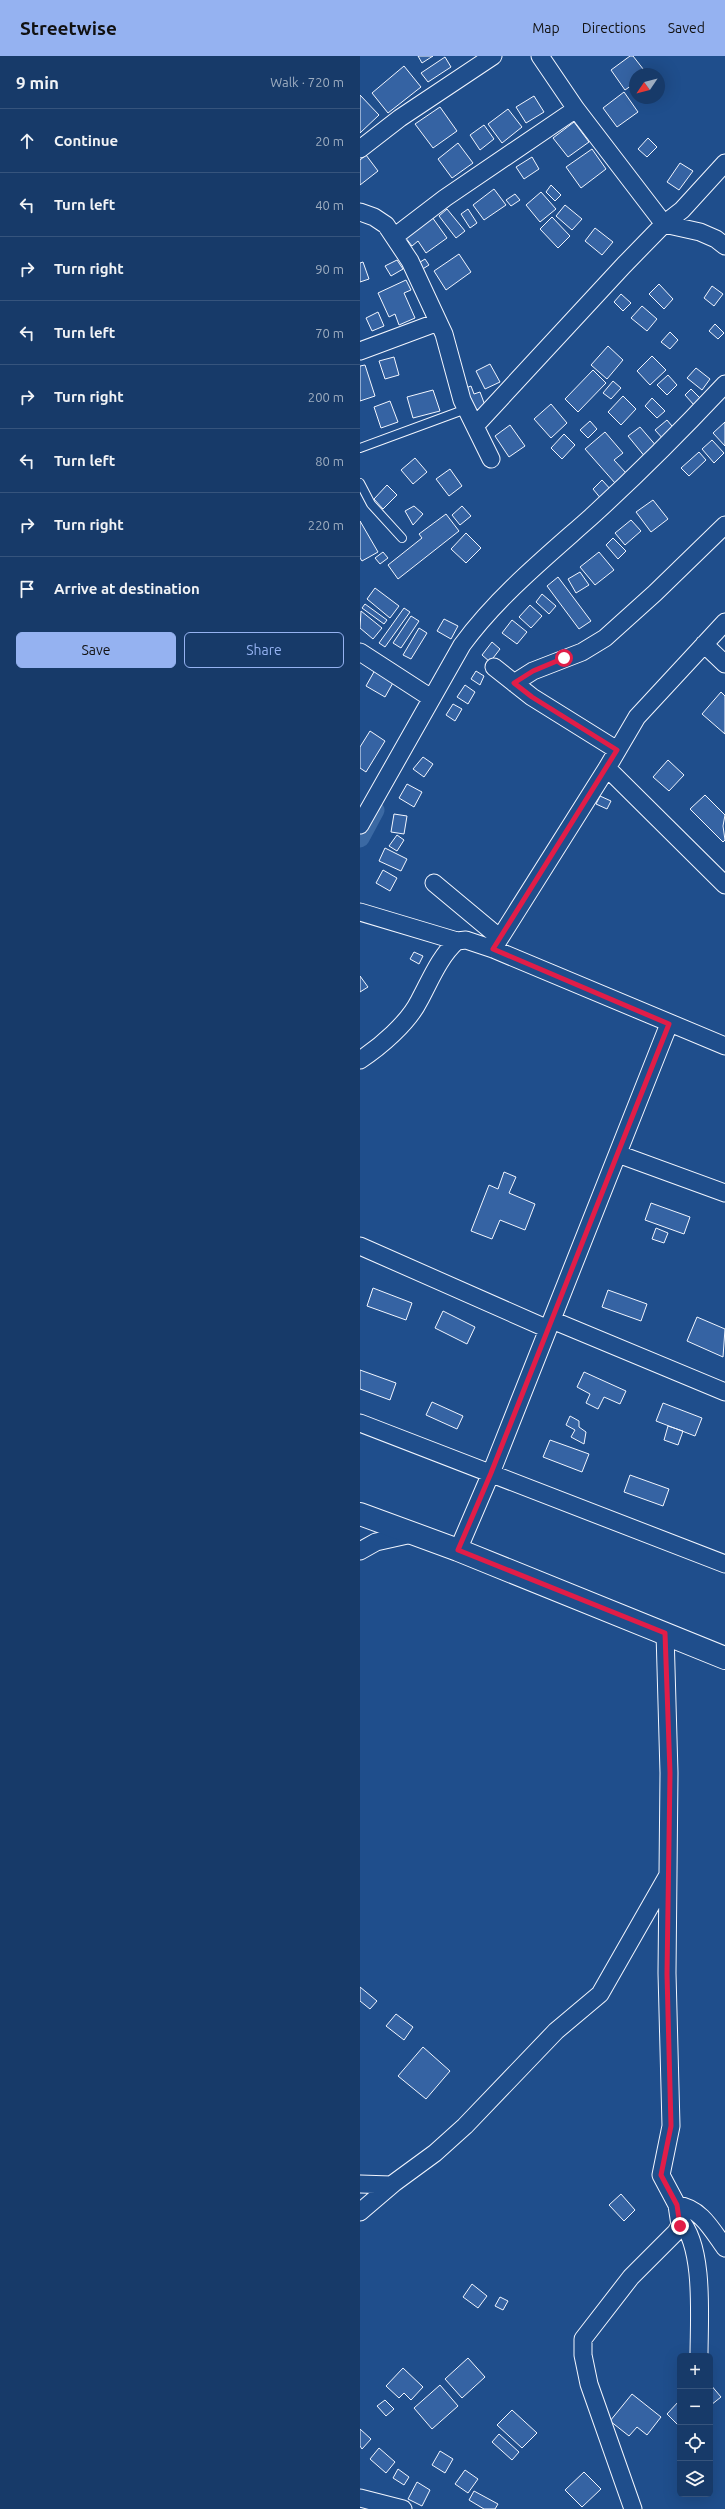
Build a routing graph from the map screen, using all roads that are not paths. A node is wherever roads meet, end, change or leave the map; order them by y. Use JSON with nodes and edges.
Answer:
{"nodes":[{"id":1,"x":493,"y":56,"type":"edge"},
{"id":2,"x":540,"y":56,"type":"edge"},
{"id":3,"x":576,"y":109,"type":"junction"},
{"id":4,"x":360,"y":148,"type":"edge"},
{"id":5,"x":725,"y":163,"type":"edge"},
{"id":6,"x":360,"y":212,"type":"edge"},
{"id":7,"x":664,"y":224,"type":"junction"},
{"id":8,"x":394,"y":237,"type":"junction"},
{"id":9,"x":725,"y":246,"type":"edge"},
{"id":10,"x":438,"y":322,"type":"junction"},
{"id":11,"x":360,"y":351,"type":"edge"},
{"id":12,"x":725,"y":384,"type":"edge"},
{"id":13,"x":466,"y":409,"type":"junction"},
{"id":14,"x":475,"y":426,"type":"junction"},
{"id":15,"x":360,"y":448,"type":"edge"},
{"id":16,"x":491,"y":459,"type":"dead end"},
{"id":17,"x":360,"y":483,"type":"edge"},
{"id":18,"x":725,"y":525,"type":"edge"},
{"id":19,"x":402,"y":538,"type":"dead end"},
{"id":20,"x":725,"y":622,"type":"edge"},
{"id":21,"x":704,"y":644,"type":"junction"},
{"id":22,"x":360,"y":652,"type":"edge"},
{"id":23,"x":725,"y":664,"type":"edge"},
{"id":24,"x":494,"y":667,"type":"dead end"},
{"id":25,"x":514,"y":683,"type":"junction"},
{"id":26,"x":431,"y":698,"type":"junction"},
{"id":27,"x":617,"y":750,"type":"junction"},
{"id":28,"x":607,"y":768,"type":"junction"},
{"id":29,"x":360,"y":825,"type":"edge"},
{"id":30,"x":434,"y":883,"type":"dead end"},
{"id":31,"x":725,"y":885,"type":"edge"},
{"id":32,"x":360,"y":912,"type":"edge"},
{"id":33,"x":457,"y":941,"type":"junction"},
{"id":34,"x":497,"y":943,"type":"junction"},
{"id":35,"x":669,"y":1024,"type":"junction"},
{"id":36,"x":725,"y":1046,"type":"edge"},
{"id":37,"x":360,"y":1060,"type":"edge"},
{"id":38,"x":618,"y":1154,"type":"junction"},
{"id":39,"x":725,"y":1193,"type":"edge"},
{"id":40,"x":360,"y":1246,"type":"edge"},
{"id":41,"x":550,"y":1324,"type":"junction"},
{"id":42,"x":725,"y":1392,"type":"edge"},
{"id":43,"x":360,"y":1424,"type":"edge"},
{"id":44,"x":491,"y":1473,"type":"junction"},
{"id":45,"x":360,"y":1514,"type":"edge"},
{"id":46,"x":412,"y":1534,"type":"junction"},
{"id":47,"x":458,"y":1550,"type":"junction"},
{"id":48,"x":360,"y":1552,"type":"edge"},
{"id":49,"x":725,"y":1564,"type":"edge"},
{"id":50,"x":665,"y":1633,"type":"junction"},
{"id":51,"x":725,"y":1658,"type":"edge"},
{"id":52,"x":668,"y":1875,"type":"junction"},
{"id":53,"x":360,"y":2184,"type":"edge"},
{"id":54,"x":391,"y":2185,"type":"junction"},
{"id":55,"x":360,"y":2212,"type":"edge"},
{"id":56,"x":679,"y":2213,"type":"junction"},
{"id":57,"x":725,"y":2248,"type":"edge"},
{"id":58,"x":699,"y":2353,"type":"edge"},
{"id":59,"x":362,"y":2501,"type":"edge"},
{"id":60,"x":403,"y":2509,"type":"edge"},
{"id":61,"x":633,"y":2509,"type":"edge"}],
"edges":[{"from":1,"to":4,"type":"street"},
{"from":2,"to":3,"type":"street"},
{"from":3,"to":7,"type":"street"},
{"from":3,"to":8,"type":"street"},
{"from":5,"to":7,"type":"street"},
{"from":6,"to":8,"type":"street"},
{"from":7,"to":9,"type":"street"},
{"from":7,"to":14,"type":"street"},
{"from":8,"to":10,"type":"street"},
{"from":10,"to":11,"type":"street"},
{"from":10,"to":13,"type":"street"},
{"from":12,"to":26,"type":"street"},
{"from":13,"to":14,"type":"street"},
{"from":13,"to":15,"type":"lane"},
{"from":14,"to":16,"type":"street"},
{"from":17,"to":19,"type":"lane"},
{"from":18,"to":25,"type":"street"},
{"from":20,"to":21,"type":"street"},
{"from":21,"to":23,"type":"street"},
{"from":21,"to":27,"type":"street"},
{"from":22,"to":26,"type":"street"},
{"from":24,"to":25,"type":"street"},
{"from":25,"to":27,"type":"street"},
{"from":26,"to":29,"type":"street"},
{"from":27,"to":28,"type":"street"},
{"from":28,"to":31,"type":"street"},
{"from":28,"to":34,"type":"street"},
{"from":30,"to":34,"type":"street"},
{"from":32,"to":33,"type":"street"},
{"from":33,"to":34,"type":"street"},
{"from":33,"to":37,"type":"street"},
{"from":34,"to":35,"type":"street"},
{"from":35,"to":36,"type":"street"},
{"from":35,"to":38,"type":"street"},
{"from":38,"to":39,"type":"street"},
{"from":38,"to":41,"type":"street"},
{"from":40,"to":41,"type":"street"},
{"from":41,"to":42,"type":"street"},
{"from":41,"to":44,"type":"street"},
{"from":43,"to":44,"type":"street"},
{"from":44,"to":47,"type":"street"},
{"from":44,"to":49,"type":"street"},
{"from":45,"to":46,"type":"street"},
{"from":46,"to":47,"type":"street"},
{"from":46,"to":48,"type":"street"},
{"from":47,"to":50,"type":"street"},
{"from":50,"to":51,"type":"street"},
{"from":50,"to":52,"type":"street"},
{"from":52,"to":54,"type":"street"},
{"from":52,"to":56,"type":"street"},
{"from":53,"to":54,"type":"street"},
{"from":54,"to":55,"type":"street"},
{"from":56,"to":57,"type":"street"},
{"from":56,"to":58,"type":"street"},
{"from":56,"to":61,"type":"street"},
{"from":59,"to":60,"type":"street"}]}
